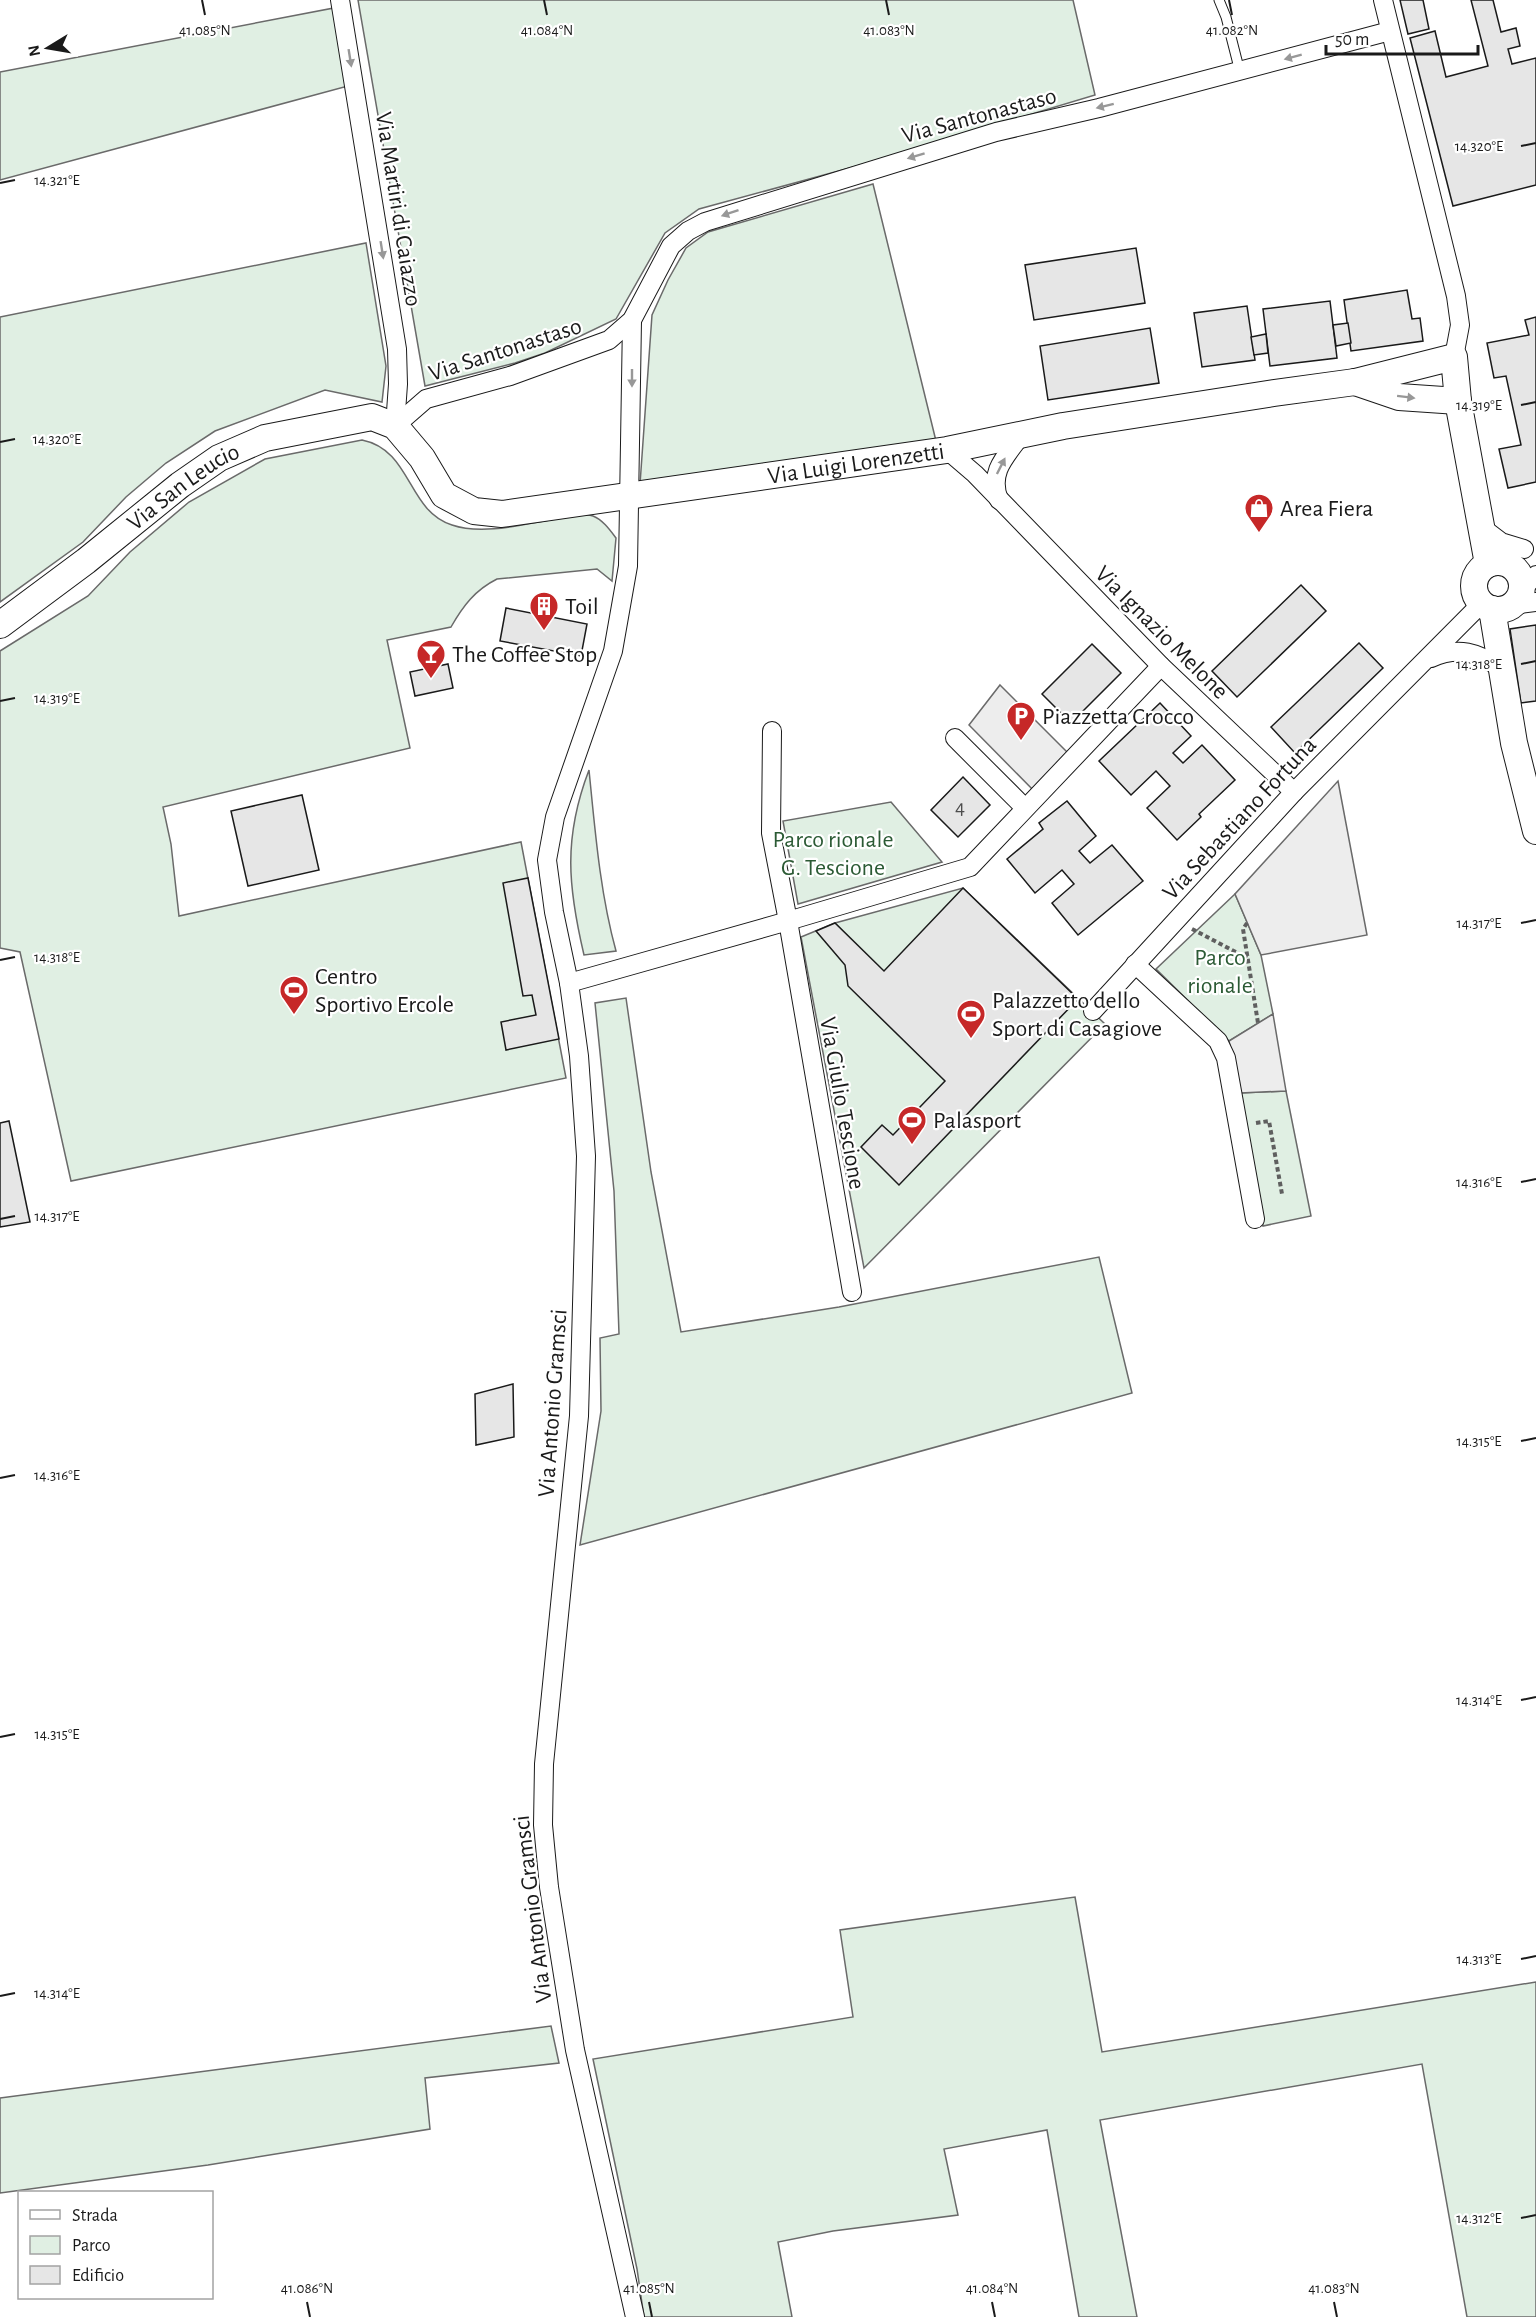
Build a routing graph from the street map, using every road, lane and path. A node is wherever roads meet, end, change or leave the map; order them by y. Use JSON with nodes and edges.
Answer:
{"nodes":[{"id":1,"x":340,"y":0,"type":"edge"},
{"id":2,"x":1219,"y":0,"type":"edge"},
{"id":3,"x":1383,"y":0,"type":"edge"},
{"id":4,"x":1390,"y":31,"type":"junction"},
{"id":5,"x":1240,"y":72,"type":"junction"},
{"id":6,"x":632,"y":320,"type":"junction"},
{"id":7,"x":1454,"y":357,"type":"junction"},
{"id":8,"x":1355,"y":382,"type":"junction"},
{"id":9,"x":1458,"y":401,"type":"junction"},
{"id":10,"x":394,"y":426,"type":"junction"},
{"id":11,"x":1022,"y":434,"type":"junction"},
{"id":12,"x":947,"y":450,"type":"junction"},
{"id":13,"x":631,"y":496,"type":"junction"},
{"id":14,"x":1000,"y":502,"type":"junction"},
{"id":15,"x":1480,"y":526,"type":"junction"},
{"id":16,"x":1530,"y":548,"type":"edge"},
{"id":17,"x":1493,"y":563,"type":"junction"},
{"id":18,"x":1513,"y":597,"type":"edge"},
{"id":19,"x":0,"y":625,"type":"edge"},
{"id":20,"x":1424,"y":662,"type":"junction"},
{"id":21,"x":1161,"y":666,"type":"junction"},
{"id":22,"x":1502,"y":669,"type":"junction"},
{"id":23,"x":771,"y":731,"type":"dead end"},
{"id":24,"x":955,"y":738,"type":"dead end"},
{"id":25,"x":1294,"y":792,"type":"junction"},
{"id":26,"x":1025,"y":808,"type":"junction"},
{"id":27,"x":1536,"y":828,"type":"edge"},
{"id":28,"x":1176,"y":920,"type":"junction"},
{"id":29,"x":788,"y":921,"type":"junction"},
{"id":30,"x":1247,"y":923,"type":"dead end"},
{"id":31,"x":1247,"y":958,"type":"junction"},
{"id":32,"x":1136,"y":964,"type":"junction"},
{"id":33,"x":569,"y":982,"type":"junction"},
{"id":34,"x":1093,"y":1011,"type":"dead end"},
{"id":35,"x":1258,"y":1023,"type":"dead end"},
{"id":36,"x":1238,"y":1127,"type":"junction"},
{"id":37,"x":1282,"y":1194,"type":"dead end"},
{"id":38,"x":1254,"y":1219,"type":"dead end"},
{"id":39,"x":852,"y":1292,"type":"dead end"},
{"id":40,"x":635,"y":2317,"type":"edge"}],
"edges":[{"from":1,"to":10,"type":"street","name":"Via Martiri di Caiazzo","one_way":true},
{"from":2,"to":5,"type":"lane"},
{"from":3,"to":4,"type":"street"},
{"from":4,"to":5,"type":"street","name":"Via Santonastaso","one_way":true},
{"from":4,"to":7,"type":"street"},
{"from":5,"to":6,"type":"street","name":"Via Santonastaso","one_way":true},
{"from":6,"to":10,"type":"street","name":"Via Santonastaso"},
{"from":6,"to":13,"type":"street","name":"Via Santonastaso","one_way":true},
{"from":7,"to":8,"type":"street","name":"Via Luigi Lorenzetti"},
{"from":7,"to":9,"type":"street"},
{"from":8,"to":9,"type":"street","one_way":true},
{"from":8,"to":11,"type":"street","name":"Via Luigi Lorenzetti"},
{"from":9,"to":15,"type":"street"},
{"from":10,"to":13,"type":"street","name":"Via Luigi Lorenzetti"},
{"from":10,"to":19,"type":"street","name":"Via San Leucio"},
{"from":11,"to":12,"type":"street","name":"Via Luigi Lorenzetti"},
{"from":14,"to":11,"type":"street","one_way":true},
{"from":12,"to":13,"type":"street","name":"Via Luigi Lorenzetti"},
{"from":12,"to":14,"type":"street","name":"Via Ignazio Melone"},
{"from":13,"to":33,"type":"street","name":"Via Antonio Gramsci"},
{"from":14,"to":21,"type":"street","name":"Via Ignazio Melone"},
{"from":15,"to":16,"type":"street"},
{"from":15,"to":17,"type":"street"},
{"from":16,"to":17,"type":"street"},
{"from":17,"to":18,"type":"street"},
{"from":17,"to":18,"type":"street"},
{"from":18,"to":20,"type":"street","name":"Via Sebastiano Fortuna"},
{"from":18,"to":22,"type":"street"},
{"from":20,"to":22,"type":"street","name":"Via Sebastiano Fortuna"},
{"from":20,"to":25,"type":"street","name":"Via Sebastiano Fortuna"},
{"from":21,"to":25,"type":"street","name":"Via Ignazio Melone"},
{"from":21,"to":26,"type":"street"},
{"from":22,"to":27,"type":"street"},
{"from":23,"to":29,"type":"street","name":"Via Giulio Tescione"},
{"from":24,"to":26,"type":"street"},
{"from":25,"to":28,"type":"street","name":"Via Sebastiano Fortuna"},
{"from":26,"to":29,"type":"street"},
{"from":28,"to":31,"type":"path"},
{"from":28,"to":32,"type":"street","name":"Via Sebastiano Fortuna"},
{"from":29,"to":33,"type":"street"},
{"from":29,"to":39,"type":"street","name":"Via Giulio Tescione"},
{"from":30,"to":31,"type":"path"},
{"from":31,"to":35,"type":"path"},
{"from":32,"to":34,"type":"street","name":"Via Sebastiano Fortuna"},
{"from":32,"to":36,"type":"street"},
{"from":33,"to":40,"type":"street","name":"Via Antonio Gramsci"},
{"from":36,"to":37,"type":"path"},
{"from":36,"to":38,"type":"street"}]}
